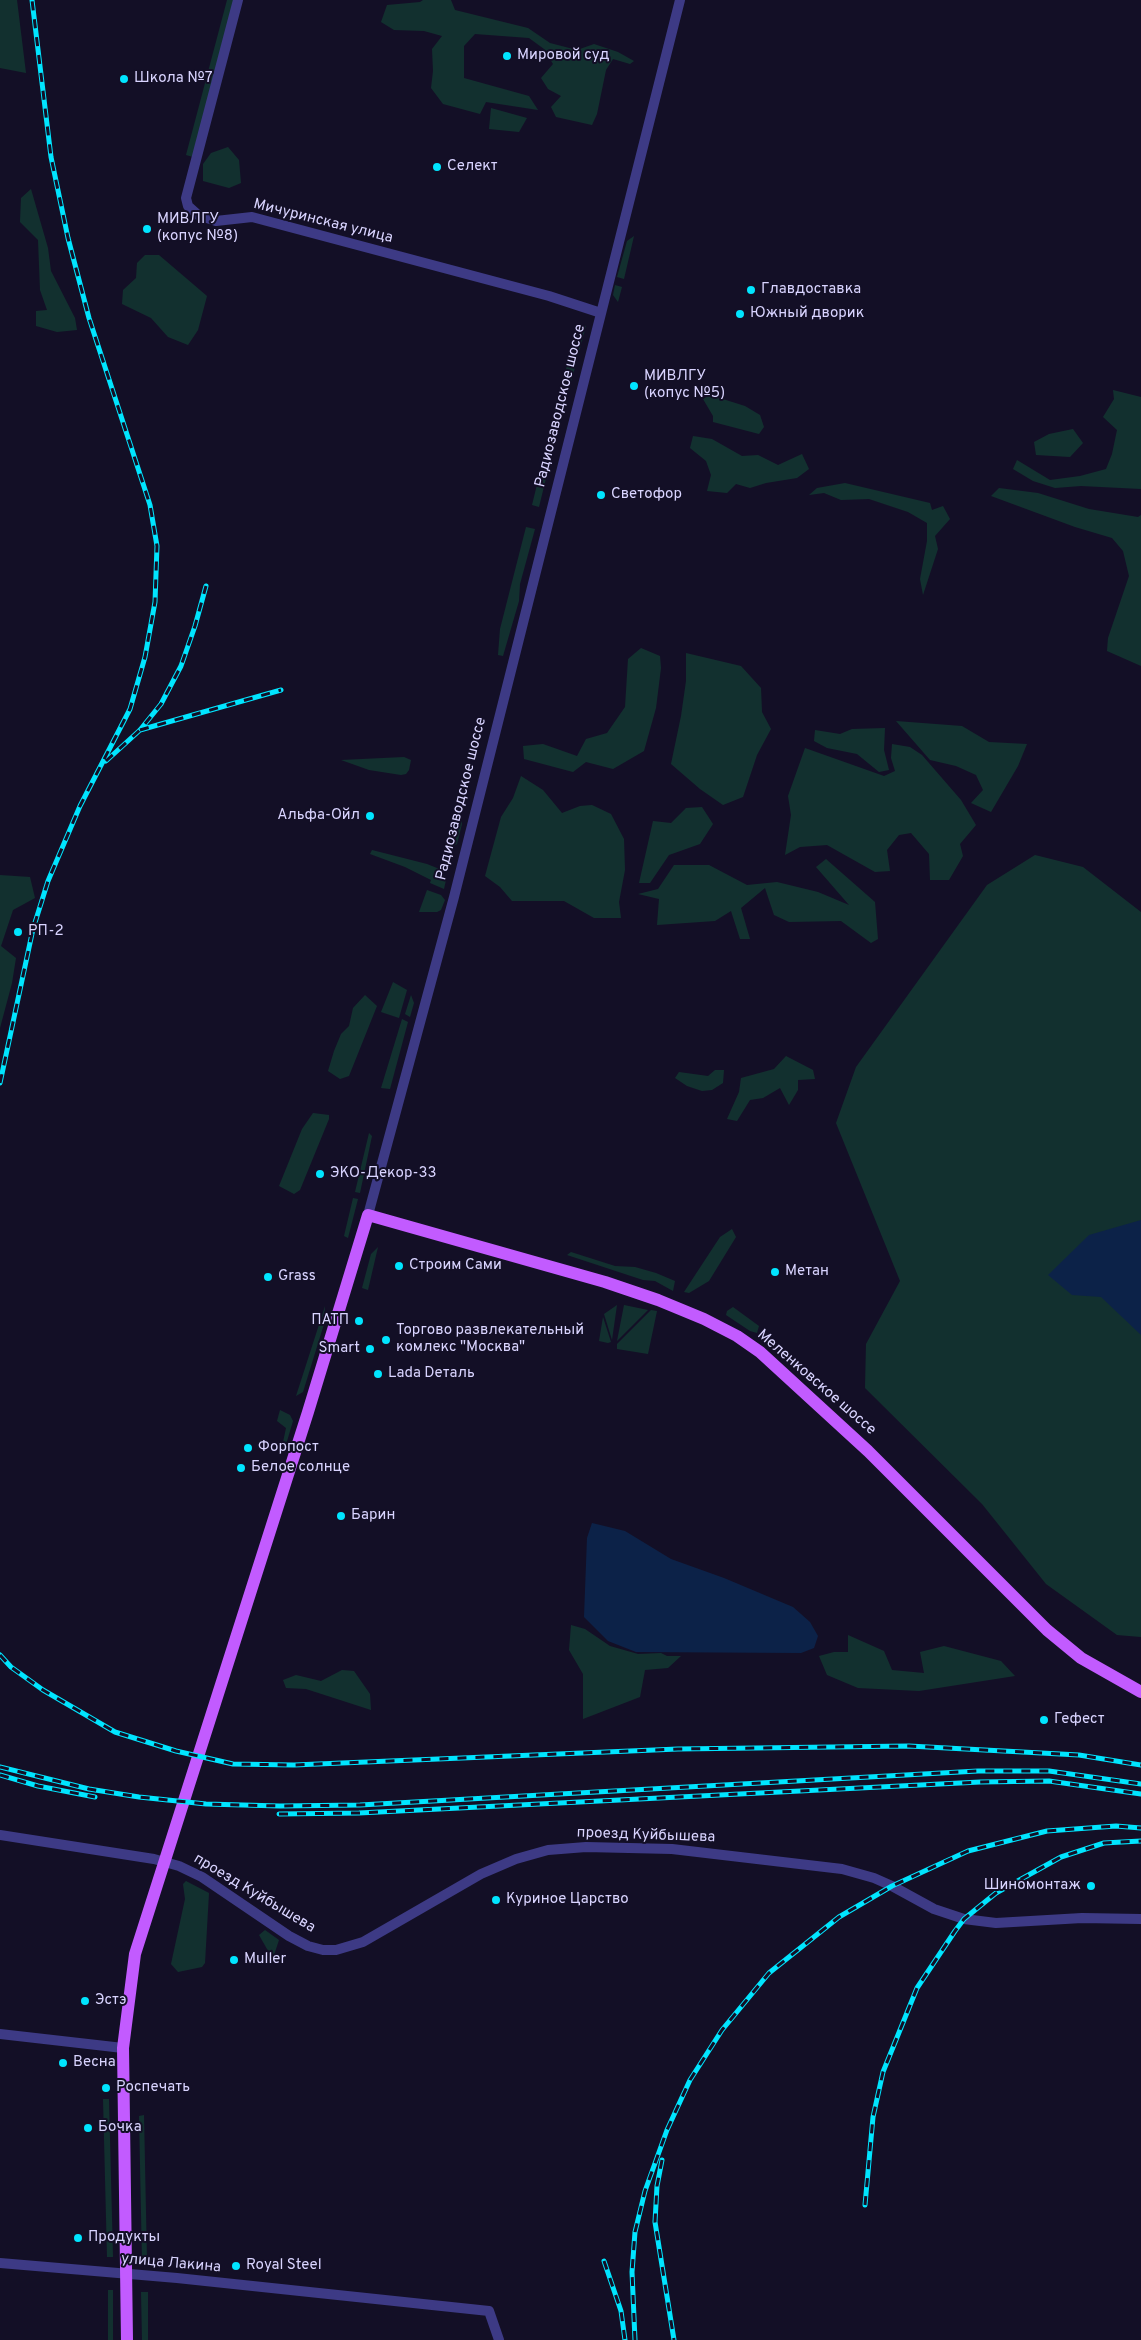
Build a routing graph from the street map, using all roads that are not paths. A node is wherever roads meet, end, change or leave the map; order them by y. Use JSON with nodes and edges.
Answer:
{"nodes":[{"id":1,"x":238,"y":0,"type":"edge"},
{"id":2,"x":680,"y":0,"type":"edge"},
{"id":3,"x":601,"y":313,"type":"junction"},
{"id":4,"x":368,"y":1215,"type":"junction"},
{"id":5,"x":1141,"y":1692,"type":"edge"},
{"id":6,"x":0,"y":1835,"type":"edge"},
{"id":7,"x":1141,"y":1919,"type":"edge"},
{"id":8,"x":0,"y":2034,"type":"edge"},
{"id":9,"x":123,"y":2048,"type":"junction"},
{"id":10,"x":0,"y":2263,"type":"edge"},
{"id":11,"x":126,"y":2275,"type":"junction"},
{"id":12,"x":127,"y":2340,"type":"edge"},
{"id":13,"x":499,"y":2340,"type":"edge"}],
"edges":[{"from":1,"to":3,"type":"street","name":"Мичуринская улица"},
{"from":2,"to":3,"type":"street","name":"Радиозаводское шоссе"},
{"from":3,"to":4,"type":"street","name":"Радиозаводское шоссе"},
{"from":4,"to":5,"type":"main road","name":"Меленковское шоссе"},
{"from":4,"to":9,"type":"main road","name":"Радиозаводское шоссе"},
{"from":6,"to":7,"type":"street","name":"проезд Куйбышева"},
{"from":8,"to":9,"type":"street"},
{"from":9,"to":11,"type":"main road","name":"Радиозаводское шоссе"},
{"from":10,"to":11,"type":"street","name":"улица Лакина"},
{"from":11,"to":12,"type":"main road","name":"Радиозаводское шоссе"},
{"from":11,"to":13,"type":"street","name":"улица Лакина"}]}
